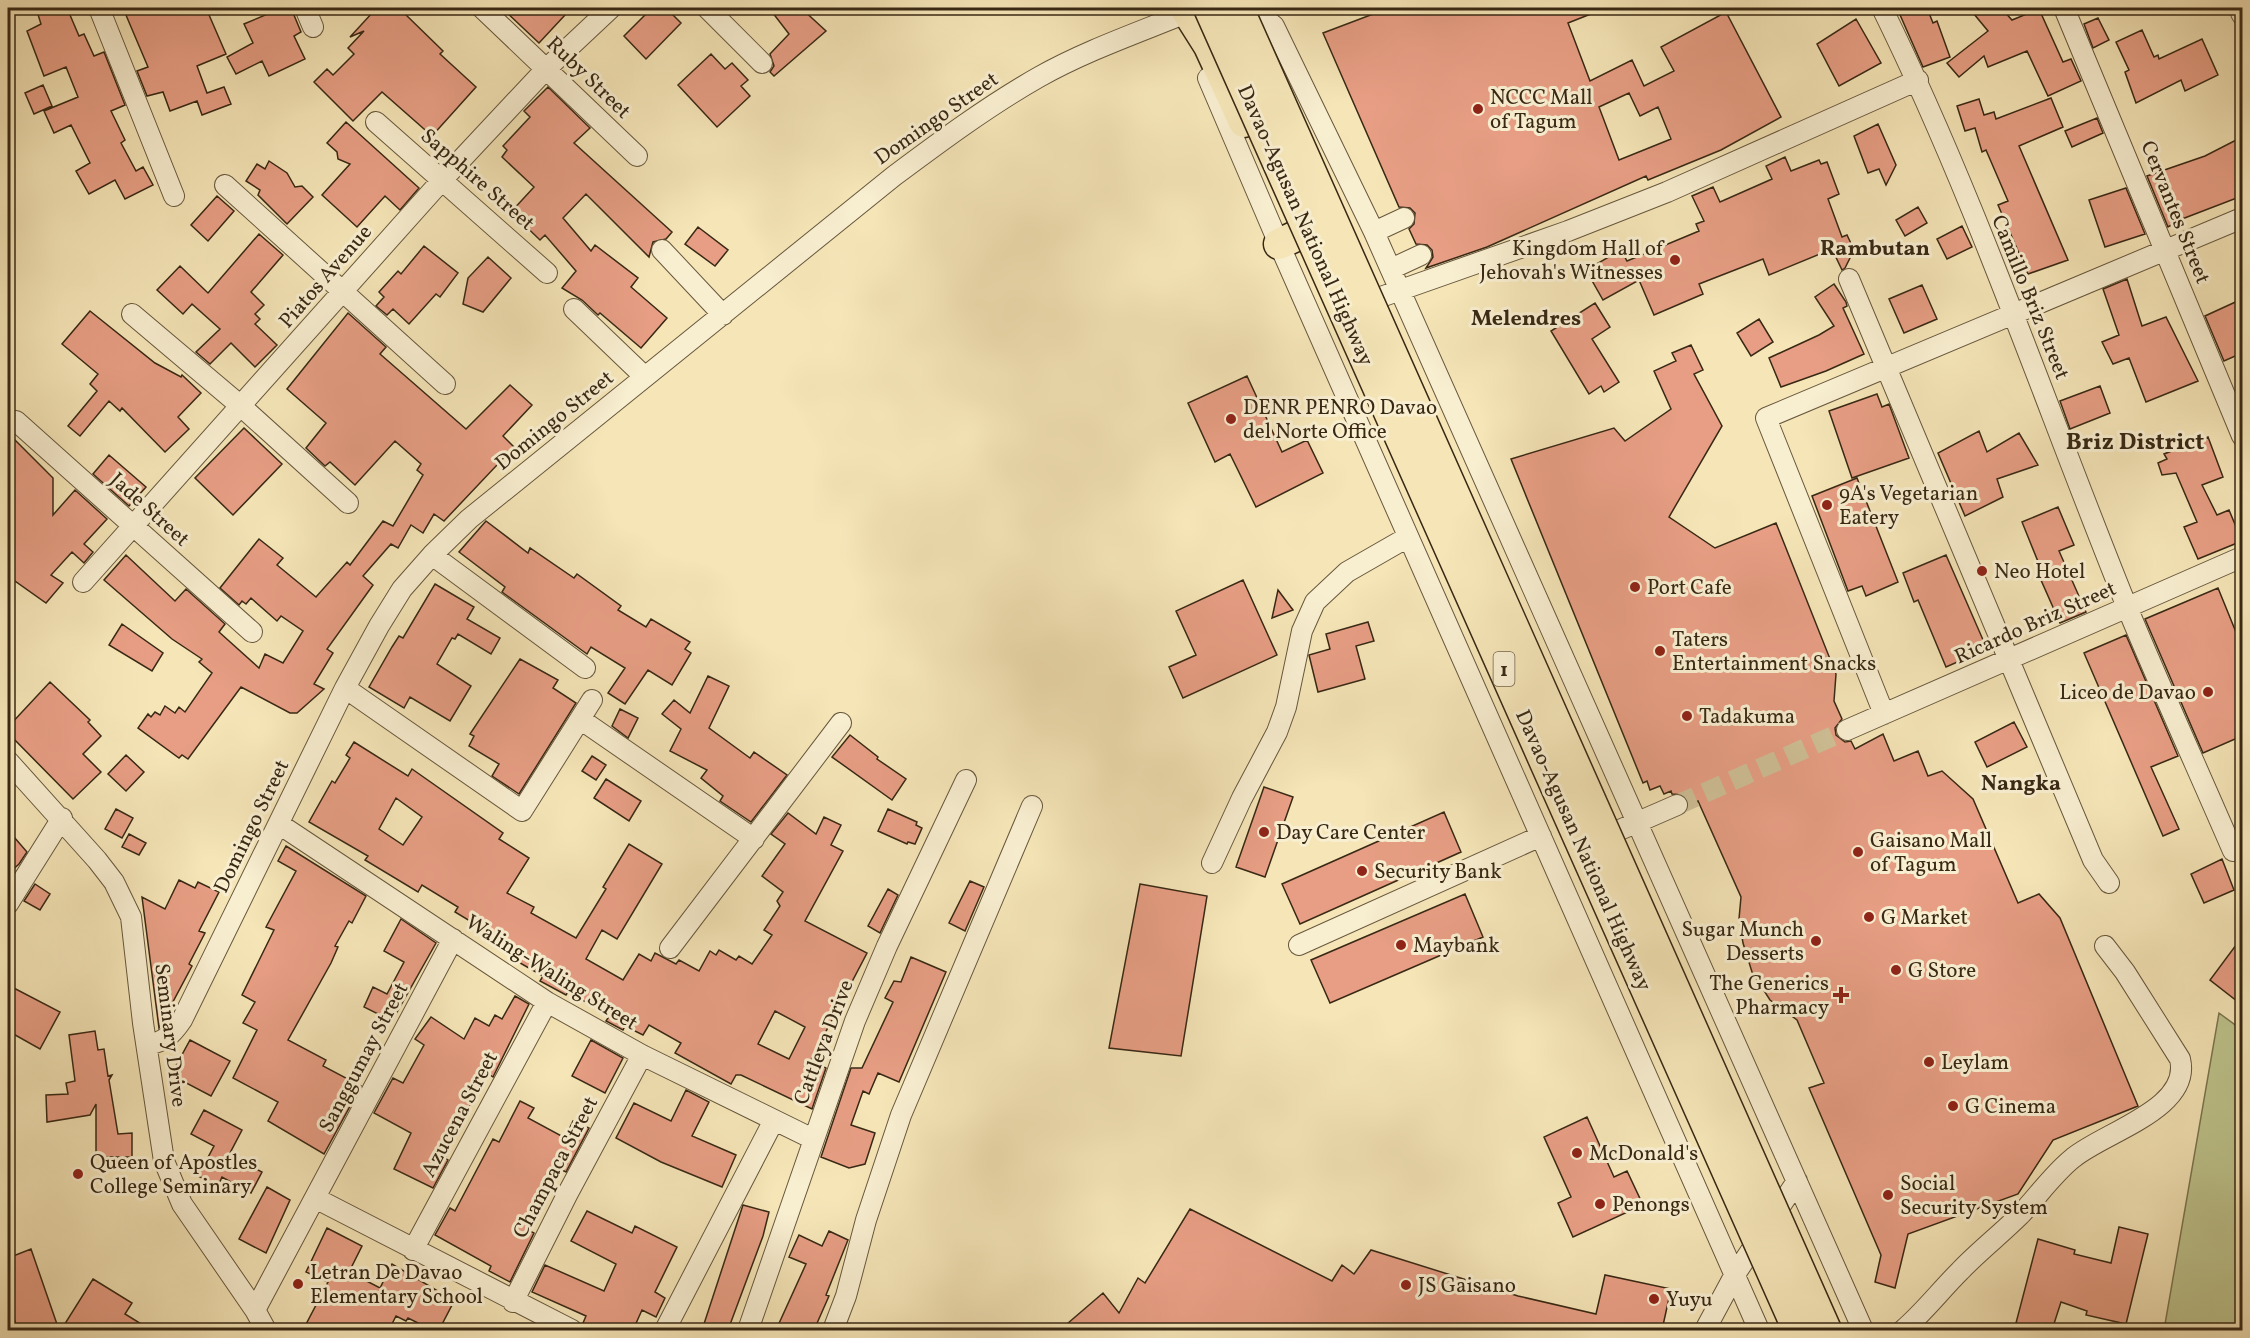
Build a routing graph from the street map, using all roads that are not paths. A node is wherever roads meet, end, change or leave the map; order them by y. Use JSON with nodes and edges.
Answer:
{"nodes":[{"id":1,"x":99,"y":8,"type":"edge"},
{"id":2,"x":305,"y":8,"type":"edge"},
{"id":3,"x":482,"y":8,"type":"edge"},
{"id":4,"x":611,"y":8,"type":"edge"},
{"id":5,"x":706,"y":8,"type":"edge"},
{"id":6,"x":1194,"y":8,"type":"edge"},
{"id":7,"x":1238,"y":8,"type":"edge"},
{"id":8,"x":1250,"y":8,"type":"edge"},
{"id":9,"x":1882,"y":8,"type":"edge"},
{"id":10,"x":2064,"y":8,"type":"edge"},
{"id":11,"x":2239,"y":8,"type":"edge"},
{"id":12,"x":2242,"y":15,"type":"edge"},
{"id":13,"x":313,"y":27,"type":"dead end"},
{"id":14,"x":762,"y":63,"type":"dead end"},
{"id":15,"x":546,"y":69,"type":"junction"},
{"id":16,"x":1918,"y":80,"type":"junction"},
{"id":17,"x":376,"y":122,"type":"dead end"},
{"id":18,"x":637,"y":156,"type":"dead end"},
{"id":19,"x":443,"y":179,"type":"junction"},
{"id":20,"x":225,"y":185,"type":"dead end"},
{"id":21,"x":174,"y":196,"type":"dead end"},
{"id":22,"x":1404,"y":218,"type":"dead end"},
{"id":23,"x":2242,"y":218,"type":"edge"},
{"id":24,"x":1374,"y":231,"type":"junction"},
{"id":25,"x":1287,"y":240,"type":"junction"},
{"id":26,"x":662,"y":250,"type":"dead end"},
{"id":27,"x":2165,"y":251,"type":"junction"},
{"id":28,"x":1421,"y":255,"type":"dead end"},
{"id":29,"x":1391,"y":270,"type":"junction"},
{"id":30,"x":547,"y":273,"type":"dead end"},
{"id":31,"x":1849,"y":279,"type":"dead end"},
{"id":32,"x":344,"y":291,"type":"junction"},
{"id":33,"x":1389,"y":294,"type":"junction"},
{"id":34,"x":574,"y":309,"type":"dead end"},
{"id":35,"x":132,"y":314,"type":"dead end"},
{"id":36,"x":723,"y":315,"type":"junction"},
{"id":37,"x":2014,"y":315,"type":"junction"},
{"id":38,"x":1887,"y":368,"type":"junction"},
{"id":39,"x":645,"y":377,"type":"junction"},
{"id":40,"x":446,"y":384,"type":"dead end"},
{"id":41,"x":242,"y":408,"type":"junction"},
{"id":42,"x":16,"y":421,"type":"dead end"},
{"id":43,"x":2242,"y":436,"type":"edge"},
{"id":44,"x":348,"y":503,"type":"dead end"},
{"id":45,"x":133,"y":526,"type":"junction"},
{"id":46,"x":1408,"y":537,"type":"junction"},
{"id":47,"x":432,"y":555,"type":"junction"},
{"id":48,"x":2242,"y":556,"type":"edge"},
{"id":49,"x":1496,"y":564,"type":"junction"},
{"id":50,"x":83,"y":582,"type":"dead end"},
{"id":51,"x":1455,"y":583,"type":"junction"},
{"id":52,"x":2128,"y":608,"type":"junction"},
{"id":53,"x":1519,"y":616,"type":"junction"},
{"id":54,"x":252,"y":632,"type":"dead end"},
{"id":55,"x":2009,"y":659,"type":"junction"},
{"id":56,"x":585,"y":668,"type":"dead end"},
{"id":57,"x":345,"y":688,"type":"junction"},
{"id":58,"x":592,"y":700,"type":"dead end"},
{"id":59,"x":1884,"y":714,"type":"junction"},
{"id":60,"x":580,"y":719,"type":"junction"},
{"id":61,"x":841,"y":723,"type":"dead end"},
{"id":62,"x":1847,"y":730,"type":"tunnel mouth"},
{"id":63,"x":8,"y":761,"type":"edge"},
{"id":64,"x":966,"y":780,"type":"dead end"},
{"id":65,"x":1677,"y":805,"type":"tunnel mouth"},
{"id":66,"x":1032,"y":806,"type":"dead end"},
{"id":67,"x":62,"y":818,"type":"junction"},
{"id":68,"x":279,"y":824,"type":"junction"},
{"id":69,"x":1626,"y":827,"type":"junction"},
{"id":70,"x":1541,"y":836,"type":"junction"},
{"id":71,"x":754,"y":839,"type":"junction"},
{"id":72,"x":2233,"y":851,"type":"dead end"},
{"id":73,"x":1212,"y":863,"type":"dead end"},
{"id":74,"x":2109,"y":883,"type":"dead end"},
{"id":75,"x":8,"y":904,"type":"edge"},
{"id":76,"x":453,"y":939,"type":"junction"},
{"id":77,"x":1299,"y":945,"type":"dead end"},
{"id":78,"x":2105,"y":946,"type":"dead end"},
{"id":79,"x":670,"y":948,"type":"dead end"},
{"id":80,"x":547,"y":1002,"type":"junction"},
{"id":81,"x":147,"y":1045,"type":"junction"},
{"id":82,"x":642,"y":1055,"type":"junction"},
{"id":83,"x":774,"y":1120,"type":"junction"},
{"id":84,"x":813,"y":1139,"type":"junction"},
{"id":85,"x":1797,"y":1181,"type":"junction"},
{"id":86,"x":315,"y":1198,"type":"junction"},
{"id":87,"x":413,"y":1250,"type":"junction"},
{"id":88,"x":1734,"y":1276,"type":"junction"},
{"id":89,"x":513,"y":1302,"type":"junction"},
{"id":90,"x":255,"y":1310,"type":"junction"},
{"id":91,"x":266,"y":1330,"type":"edge"},
{"id":92,"x":572,"y":1330,"type":"edge"},
{"id":93,"x":665,"y":1330,"type":"edge"},
{"id":94,"x":748,"y":1330,"type":"edge"},
{"id":95,"x":833,"y":1330,"type":"edge"},
{"id":96,"x":1705,"y":1330,"type":"edge"},
{"id":97,"x":1759,"y":1330,"type":"edge"},
{"id":98,"x":1798,"y":1330,"type":"edge"},
{"id":99,"x":1826,"y":1330,"type":"edge"},
{"id":100,"x":1863,"y":1330,"type":"edge"},
{"id":101,"x":1903,"y":1330,"type":"edge"}],
"edges":[{"from":1,"to":21,"type":"street"},
{"from":2,"to":13,"type":"street"},
{"from":3,"to":15,"type":"street","name":"Ruby Street"},
{"from":4,"to":15,"type":"street","name":"Piatos Avenue"},
{"from":5,"to":14,"type":"street"},
{"from":6,"to":25,"type":"highway","name":"Davao-Agusan National Highway","number":"1"},
{"from":6,"to":36,"type":"street","name":"Domingo Street"},
{"from":6,"to":98,"type":"highway","name":"Davao-Agusan National Highway","number":"1","bridge":true},
{"from":7,"to":99,"type":"highway","name":"Davao-Agusan National Highway","number":"1","bridge":true},
{"from":8,"to":24,"type":"street"},
{"from":8,"to":33,"type":"highway","name":"Davao-Agusan National Highway","number":"1"},
{"from":9,"to":16,"type":"street","name":"Camillo Briz Street"},
{"from":10,"to":27,"type":"street","name":"Cervantes Street"},
{"from":11,"to":12,"type":"street"},
{"from":15,"to":18,"type":"street","name":"Ruby Street"},
{"from":15,"to":19,"type":"street","name":"Piatos Avenue"},
{"from":16,"to":33,"type":"street"},
{"from":16,"to":37,"type":"street","name":"Camillo Briz Street"},
{"from":17,"to":19,"type":"street","name":"Sapphire Street"},
{"from":19,"to":30,"type":"street","name":"Sapphire Street"},
{"from":19,"to":32,"type":"street","name":"Piatos Avenue"},
{"from":20,"to":32,"type":"street"},
{"from":22,"to":24,"type":"street"},
{"from":23,"to":27,"type":"street"},
{"from":24,"to":29,"type":"street"},
{"from":25,"to":46,"type":"street"},
{"from":25,"to":51,"type":"highway","name":"Davao-Agusan National Highway","number":"1"},
{"from":26,"to":36,"type":"street"},
{"from":27,"to":37,"type":"street"},
{"from":27,"to":43,"type":"street","name":"Cervantes Street"},
{"from":28,"to":29,"type":"street"},
{"from":29,"to":33,"type":"street"},
{"from":31,"to":38,"type":"street"},
{"from":32,"to":40,"type":"street"},
{"from":32,"to":41,"type":"street","name":"Piatos Avenue"},
{"from":33,"to":49,"type":"highway","name":"Davao-Agusan National Highway","number":"1"},
{"from":33,"to":69,"type":"street"},
{"from":34,"to":39,"type":"street"},
{"from":35,"to":41,"type":"street"},
{"from":36,"to":39,"type":"street","name":"Domingo Street"},
{"from":37,"to":38,"type":"street"},
{"from":37,"to":52,"type":"street","name":"Camillo Briz Street"},
{"from":38,"to":55,"type":"street"},
{"from":38,"to":59,"type":"street"},
{"from":39,"to":47,"type":"street","name":"Domingo Street"},
{"from":41,"to":44,"type":"street"},
{"from":41,"to":45,"type":"street","name":"Piatos Avenue"},
{"from":42,"to":45,"type":"street","name":"Jade Street"},
{"from":45,"to":50,"type":"street","name":"Piatos Avenue"},
{"from":45,"to":54,"type":"street","name":"Jade Street"},
{"from":46,"to":70,"type":"street"},
{"from":46,"to":73,"type":"street"},
{"from":47,"to":56,"type":"street"},
{"from":47,"to":57,"type":"street","name":"Domingo Street"},
{"from":48,"to":52,"type":"street","name":"Ricardo Briz Street"},
{"from":49,"to":51,"type":"highway"},
{"from":49,"to":53,"type":"highway","name":"Davao-Agusan National Highway","number":"1"},
{"from":51,"to":53,"type":"highway","name":"Davao-Agusan National Highway","number":"1"},
{"from":52,"to":55,"type":"street","name":"Ricardo Briz Street"},
{"from":52,"to":72,"type":"street","name":"Camillo Briz Street"},
{"from":53,"to":69,"type":"highway","name":"Davao-Agusan National Highway","number":"1"},
{"from":55,"to":59,"type":"street","name":"Ricardo Briz Street"},
{"from":55,"to":74,"type":"street"},
{"from":57,"to":60,"type":"street"},
{"from":57,"to":68,"type":"street","name":"Domingo Street"},
{"from":58,"to":60,"type":"street"},
{"from":59,"to":62,"type":"street","name":"Ricardo Briz Street"},
{"from":60,"to":71,"type":"street"},
{"from":61,"to":71,"type":"street"},
{"from":63,"to":67,"type":"street","name":"Seminary Drive"},
{"from":64,"to":84,"type":"street","name":"Cattleya Drive"},
{"from":65,"to":69,"type":"street"},
{"from":66,"to":95,"type":"street"},
{"from":67,"to":75,"type":"street"},
{"from":67,"to":81,"type":"street","name":"Seminary Drive"},
{"from":68,"to":76,"type":"street","name":"Waling-Waling Street"},
{"from":68,"to":81,"type":"street","name":"Domingo Street"},
{"from":69,"to":85,"type":"street"},
{"from":70,"to":77,"type":"street"},
{"from":70,"to":88,"type":"street"},
{"from":71,"to":79,"type":"street"},
{"from":76,"to":80,"type":"street","name":"Waling-Waling Street"},
{"from":76,"to":86,"type":"street","name":"Sanggumay Street"},
{"from":78,"to":101,"type":"street"},
{"from":80,"to":82,"type":"street","name":"Waling-Waling Street"},
{"from":80,"to":87,"type":"street","name":"Azucena Street"},
{"from":81,"to":90,"type":"street","name":"Seminary Drive"},
{"from":82,"to":83,"type":"street","name":"Waling-Waling Street"},
{"from":82,"to":89,"type":"street","name":"Champaca Street"},
{"from":83,"to":84,"type":"street","name":"Waling-Waling Street"},
{"from":83,"to":93,"type":"street"},
{"from":84,"to":94,"type":"street","name":"Cattleya Drive"},
{"from":85,"to":88,"type":"street"},
{"from":85,"to":100,"type":"street"},
{"from":86,"to":87,"type":"street"},
{"from":86,"to":90,"type":"street","name":"Sanggumay Street"},
{"from":87,"to":89,"type":"street"},
{"from":88,"to":96,"type":"street"},
{"from":88,"to":97,"type":"street"},
{"from":89,"to":92,"type":"street"},
{"from":90,"to":91,"type":"street","name":"Seminary Drive"}]}
